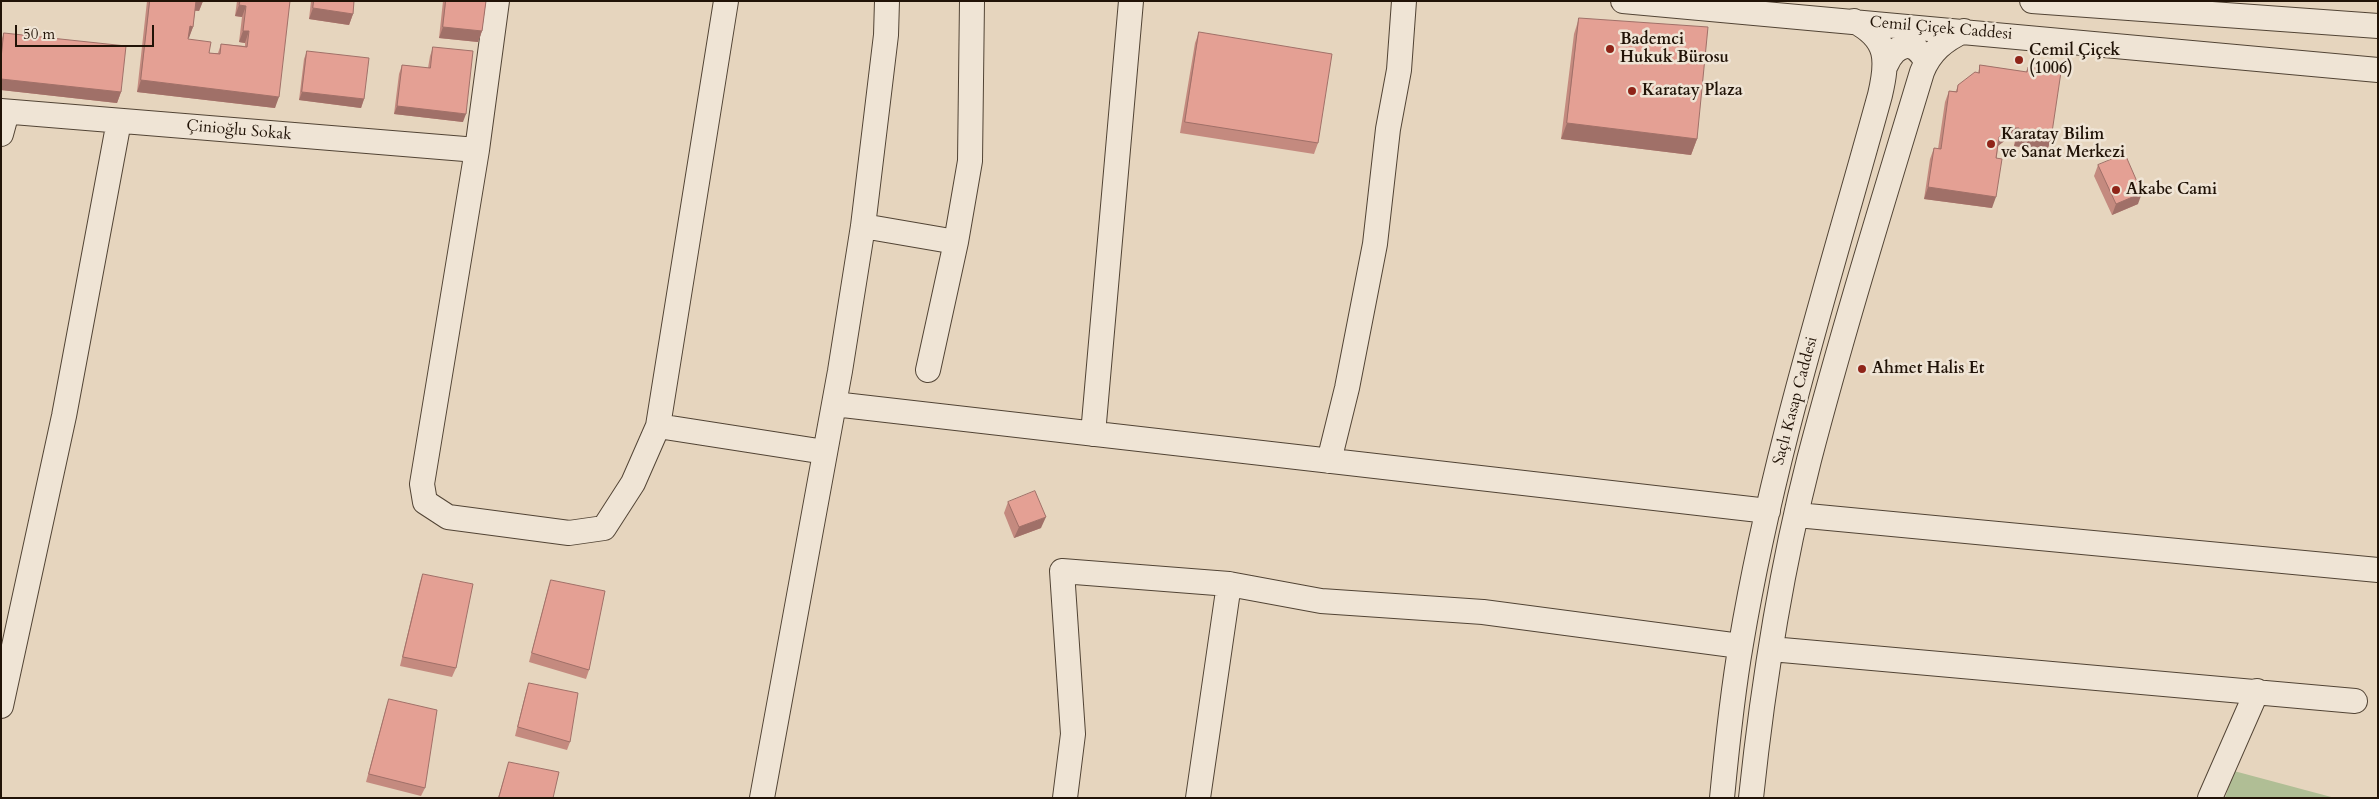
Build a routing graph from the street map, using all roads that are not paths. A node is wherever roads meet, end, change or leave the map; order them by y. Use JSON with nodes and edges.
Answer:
{"nodes":[{"id":1,"x":497,"y":1,"type":"edge"},
{"id":2,"x":726,"y":1,"type":"edge"},
{"id":3,"x":887,"y":1,"type":"edge"},
{"id":4,"x":972,"y":1,"type":"edge"},
{"id":5,"x":1131,"y":1,"type":"edge"},
{"id":6,"x":1404,"y":1,"type":"edge"},
{"id":7,"x":1623,"y":1,"type":"edge"},
{"id":8,"x":2032,"y":1,"type":"edge"},
{"id":9,"x":1854,"y":21,"type":"junction"},
{"id":10,"x":2378,"y":26,"type":"edge"},
{"id":11,"x":1964,"y":31,"type":"junction"},
{"id":12,"x":1926,"y":62,"type":"junction"},
{"id":13,"x":1886,"y":65,"type":"junction"},
{"id":14,"x":2378,"y":70,"type":"edge"},
{"id":15,"x":3,"y":119,"type":"edge"},
{"id":16,"x":119,"y":121,"type":"junction"},
{"id":17,"x":478,"y":150,"type":"junction"},
{"id":18,"x":864,"y":226,"type":"junction"},
{"id":19,"x":956,"y":242,"type":"junction"},
{"id":20,"x":928,"y":370,"type":"dead end"},
{"id":21,"x":834,"y":404,"type":"junction"},
{"id":22,"x":658,"y":426,"type":"junction"},
{"id":23,"x":1093,"y":434,"type":"junction"},
{"id":24,"x":825,"y":452,"type":"junction"},
{"id":25,"x":1329,"y":461,"type":"junction"},
{"id":26,"x":1768,"y":511,"type":"junction"},
{"id":27,"x":1797,"y":515,"type":"junction"},
{"id":28,"x":2378,"y":570,"type":"edge"},
{"id":29,"x":1229,"y":584,"type":"junction"},
{"id":30,"x":1740,"y":646,"type":"junction"},
{"id":31,"x":1771,"y":649,"type":"junction"},
{"id":32,"x":2257,"y":691,"type":"junction"},
{"id":33,"x":2355,"y":701,"type":"dead end"},
{"id":34,"x":1,"y":706,"type":"edge"},
{"id":35,"x":762,"y":798,"type":"edge"},
{"id":36,"x":1065,"y":798,"type":"edge"},
{"id":37,"x":1198,"y":798,"type":"edge"},
{"id":38,"x":1722,"y":798,"type":"edge"},
{"id":39,"x":1751,"y":798,"type":"edge"},
{"id":40,"x":2210,"y":798,"type":"edge"}],
"edges":[{"from":1,"to":17,"type":"street"},
{"from":2,"to":22,"type":"street"},
{"from":3,"to":18,"type":"street"},
{"from":4,"to":19,"type":"street"},
{"from":5,"to":23,"type":"street"},
{"from":6,"to":25,"type":"street"},
{"from":7,"to":9,"type":"street","name":"Cemil Çiçek Caddesi"},
{"from":8,"to":10,"type":"street"},
{"from":9,"to":11,"type":"street","name":"Cemil Çiçek Caddesi"},
{"from":9,"to":13,"type":"street","name":"Saçlı Kasap Caddesi"},
{"from":11,"to":12,"type":"street","name":"Saçlı Kasap Caddesi"},
{"from":11,"to":14,"type":"street","name":"Cemil Çiçek Caddesi"},
{"from":12,"to":13,"type":"street"},
{"from":12,"to":27,"type":"street","name":"Saçlı Kasap Caddesi"},
{"from":13,"to":26,"type":"street","name":"Saçlı Kasap Caddesi"},
{"from":15,"to":16,"type":"street","name":"Çinioğlu Sokak"},
{"from":16,"to":17,"type":"street","name":"Çinioğlu Sokak"},
{"from":16,"to":34,"type":"street"},
{"from":17,"to":22,"type":"street"},
{"from":18,"to":19,"type":"street"},
{"from":18,"to":21,"type":"street"},
{"from":19,"to":20,"type":"street"},
{"from":21,"to":23,"type":"street"},
{"from":21,"to":24,"type":"street"},
{"from":22,"to":24,"type":"street"},
{"from":23,"to":25,"type":"street"},
{"from":24,"to":35,"type":"street"},
{"from":25,"to":26,"type":"street"},
{"from":26,"to":30,"type":"street","name":"Saçlı Kasap Caddesi"},
{"from":27,"to":28,"type":"street"},
{"from":27,"to":31,"type":"street","name":"Saçlı Kasap Caddesi"},
{"from":29,"to":30,"type":"street"},
{"from":29,"to":36,"type":"street"},
{"from":29,"to":37,"type":"street"},
{"from":30,"to":38,"type":"street","name":"Saçlı Kasap Caddesi"},
{"from":31,"to":32,"type":"street"},
{"from":31,"to":39,"type":"street","name":"Saçlı Kasap Caddesi"},
{"from":32,"to":33,"type":"street"},
{"from":32,"to":40,"type":"street"}]}
